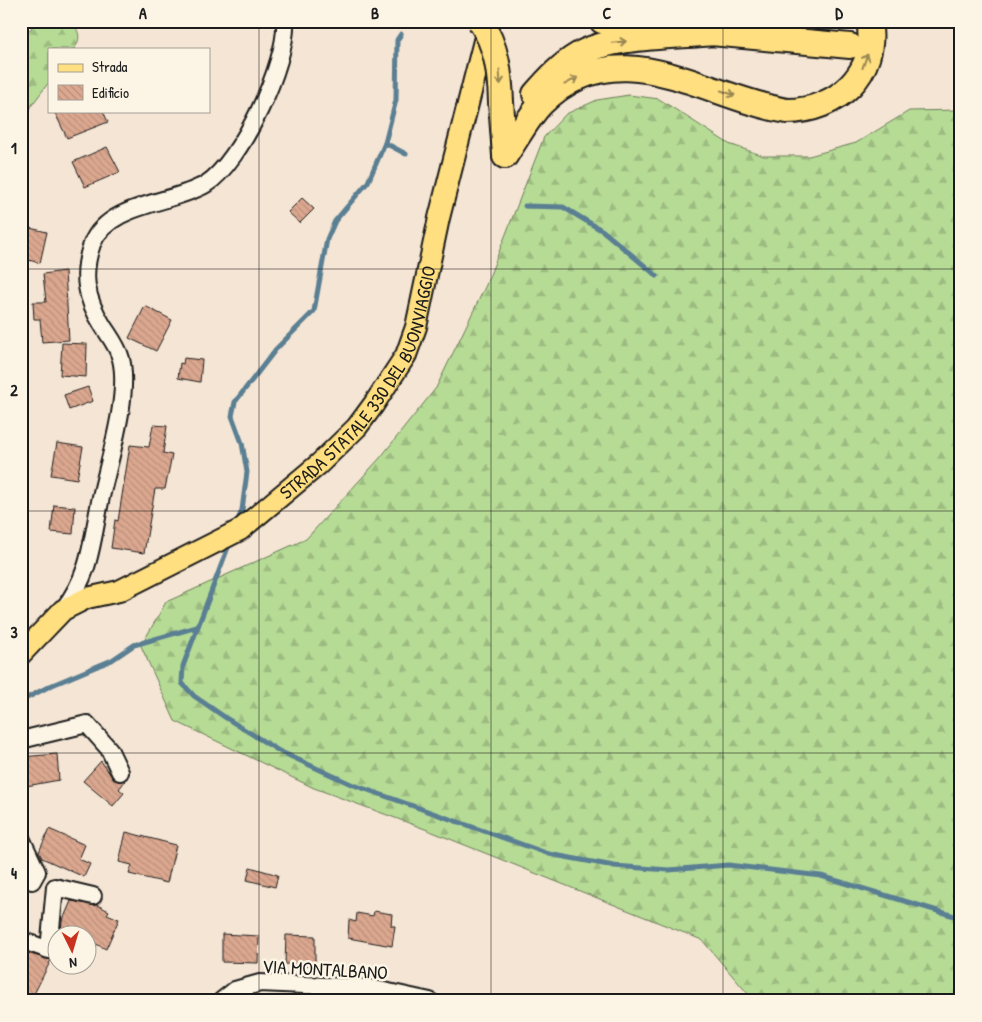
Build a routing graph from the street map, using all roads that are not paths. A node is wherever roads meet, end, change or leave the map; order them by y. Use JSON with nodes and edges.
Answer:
{"nodes":[{"id":1,"x":285,"y":21,"type":"edge"},
{"id":2,"x":480,"y":21,"type":"edge"},
{"id":3,"x":490,"y":21,"type":"edge"},
{"id":4,"x":602,"y":21,"type":"edge"},
{"id":5,"x":869,"y":21,"type":"edge"},
{"id":6,"x":714,"y":33,"type":"junction"},
{"id":7,"x":850,"y":46,"type":"dead end"},
{"id":8,"x":505,"y":156,"type":"junction"},
{"id":9,"x":63,"y":610,"type":"junction"},
{"id":10,"x":21,"y":654,"type":"edge"},
{"id":11,"x":24,"y":747,"type":"edge"},
{"id":12,"x":120,"y":772,"type":"dead end"},
{"id":13,"x":21,"y":838,"type":"edge"},
{"id":14,"x":32,"y":881,"type":"dead end"},
{"id":15,"x":92,"y":896,"type":"dead end"},
{"id":16,"x":21,"y":940,"type":"edge"},
{"id":17,"x":378,"y":995,"type":"edge"},
{"id":18,"x":221,"y":1001,"type":"edge"},
{"id":19,"x":430,"y":1001,"type":"edge"}],
"edges":[{"from":1,"to":9,"type":"street","name":"STRADA STATALE 330 DEL BUONVIAGGIO"},
{"from":2,"to":8,"type":"highway","one_way":true,"bridge":true},
{"from":3,"to":9,"type":"main road","name":"STRADA STATALE 330 DEL BUONVIAGGIO"},
{"from":4,"to":6,"type":"highway"},
{"from":8,"to":5,"type":"highway","one_way":true},
{"from":6,"to":7,"type":"highway"},
{"from":8,"to":6,"type":"highway","one_way":true},
{"from":9,"to":10,"type":"main road","name":"STRADA STATALE 330 DEL BUONVIAGGIO"},
{"from":11,"to":12,"type":"street"},
{"from":13,"to":14,"type":"street"},
{"from":15,"to":16,"type":"street"},
{"from":17,"to":18,"type":"street","name":"VIA MONTALBANO"},
{"from":17,"to":19,"type":"street","name":"VIA MONTALBANO"}]}
